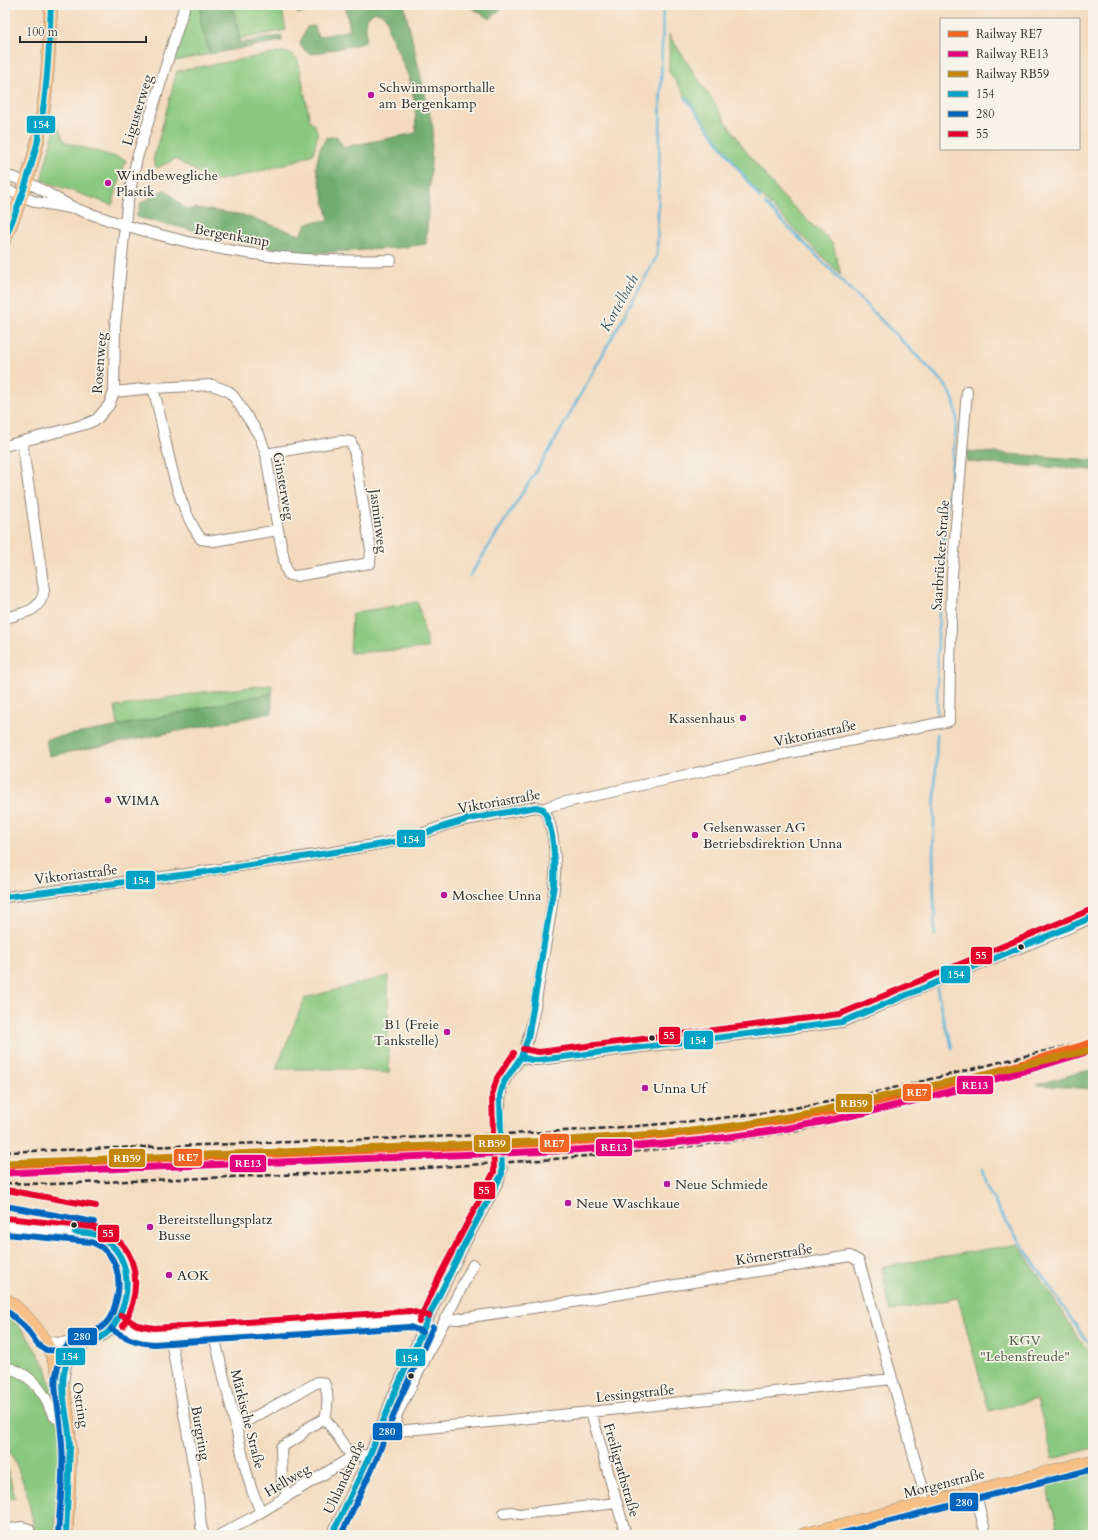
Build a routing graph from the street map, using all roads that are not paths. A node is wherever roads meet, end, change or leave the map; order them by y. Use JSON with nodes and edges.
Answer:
{"nodes":[{"id":1,"x":51,"y":5,"type":"edge"},
{"id":2,"x":185,"y":5,"type":"edge"},
{"id":3,"x":5,"y":175,"type":"edge"},
{"id":4,"x":26,"y":182,"type":"junction"},
{"id":5,"x":5,"y":189,"type":"edge"},
{"id":6,"x":22,"y":196,"type":"junction"},
{"id":7,"x":72,"y":208,"type":"junction"},
{"id":8,"x":124,"y":226,"type":"junction"},
{"id":9,"x":5,"y":239,"type":"edge"},
{"id":10,"x":391,"y":260,"type":"dead end"},
{"id":11,"x":153,"y":388,"type":"junction"},
{"id":12,"x":967,"y":391,"type":"dead end"},
{"id":13,"x":114,"y":392,"type":"junction"},
{"id":14,"x":22,"y":442,"type":"junction"},
{"id":15,"x":5,"y":446,"type":"edge"},
{"id":16,"x":266,"y":454,"type":"junction"},
{"id":17,"x":278,"y":530,"type":"junction"},
{"id":18,"x":5,"y":618,"type":"edge"},
{"id":19,"x":949,"y":721,"type":"joint"},
{"id":20,"x":543,"y":809,"type":"junction"},
{"id":21,"x":5,"y":897,"type":"edge"},
{"id":22,"x":1093,"y":917,"type":"edge"},
{"id":23,"x":521,"y":1057,"type":"junction"},
{"id":24,"x":500,"y":1106,"type":"tunnel mouth"},
{"id":25,"x":502,"y":1169,"type":"tunnel mouth"},
{"id":26,"x":5,"y":1226,"type":"edge"},
{"id":27,"x":473,"y":1265,"type":"dead end"},
{"id":28,"x":5,"y":1299,"type":"edge"},
{"id":29,"x":445,"y":1318,"type":"junction"},
{"id":30,"x":116,"y":1322,"type":"junction"},
{"id":31,"x":426,"y":1324,"type":"junction"},
{"id":32,"x":213,"y":1332,"type":"junction"},
{"id":33,"x":170,"y":1335,"type":"junction"},
{"id":34,"x":44,"y":1340,"type":"junction"},
{"id":35,"x":5,"y":1367,"type":"edge"},
{"id":36,"x":892,"y":1379,"type":"junction"},
{"id":37,"x":63,"y":1387,"type":"junction"},
{"id":38,"x":591,"y":1412,"type":"junction"},
{"id":39,"x":68,"y":1418,"type":"junction"},
{"id":40,"x":326,"y":1418,"type":"junction"},
{"id":41,"x":236,"y":1427,"type":"junction"},
{"id":42,"x":398,"y":1430,"type":"junction"},
{"id":43,"x":381,"y":1431,"type":"junction"},
{"id":44,"x":352,"y":1457,"type":"junction"},
{"id":45,"x":369,"y":1457,"type":"junction"},
{"id":46,"x":1093,"y":1461,"type":"edge"},
{"id":47,"x":975,"y":1491,"type":"junction"},
{"id":48,"x":288,"y":1496,"type":"junction"},
{"id":49,"x":617,"y":1503,"type":"junction"},
{"id":50,"x":927,"y":1503,"type":"junction"},
{"id":51,"x":261,"y":1512,"type":"junction"},
{"id":52,"x":504,"y":1513,"type":"dead end"},
{"id":53,"x":5,"y":1530,"type":"edge"},
{"id":54,"x":30,"y":1532,"type":"edge"},
{"id":55,"x":66,"y":1535,"type":"edge"},
{"id":56,"x":204,"y":1535,"type":"edge"},
{"id":57,"x":220,"y":1535,"type":"edge"},
{"id":58,"x":332,"y":1535,"type":"edge"},
{"id":59,"x":626,"y":1535,"type":"edge"},
{"id":60,"x":803,"y":1535,"type":"edge"},
{"id":61,"x":986,"y":1535,"type":"edge"}],
"edges":[{"from":1,"to":4,"type":"main road"},
{"from":2,"to":8,"type":"street","name":"Ligusterweg"},
{"from":3,"to":4,"type":"street","name":"Bergenkamp"},
{"from":4,"to":6,"type":"main road"},
{"from":4,"to":7,"type":"street","name":"Bergenkamp"},
{"from":5,"to":6,"type":"street","name":"Bergenkamp"},
{"from":6,"to":7,"type":"street","name":"Bergenkamp"},
{"from":6,"to":9,"type":"main road"},
{"from":7,"to":8,"type":"street","name":"Bergenkamp"},
{"from":8,"to":10,"type":"street","name":"Bergenkamp"},
{"from":8,"to":13,"type":"street","name":"Rosenweg"},
{"from":11,"to":13,"type":"street","name":"Ginsterweg"},
{"from":11,"to":16,"type":"street","name":"Ginsterweg"},
{"from":11,"to":17,"type":"street","name":"Ginsterweg"},
{"from":12,"to":19,"type":"street","name":"Saarbrücker Straße"},
{"from":13,"to":14,"type":"street","name":"Rosenweg"},
{"from":14,"to":15,"type":"street","name":"Rosenweg"},
{"from":14,"to":18,"type":"street"},
{"from":16,"to":17,"type":"street","name":"Ginsterweg"},
{"from":16,"to":17,"type":"street","name":"Jasminweg"},
{"from":19,"to":20,"type":"street","name":"Viktoriastraße"},
{"from":20,"to":21,"type":"street","name":"Viktoriastraße"},
{"from":20,"to":23,"type":"street"},
{"from":22,"to":23,"type":"street"},
{"from":23,"to":24,"type":"street"},
{"from":25,"to":31,"type":"street"},
{"from":26,"to":30,"type":"street"},
{"from":27,"to":29,"type":"street"},
{"from":28,"to":34,"type":"main road","name":"Ostring"},
{"from":29,"to":36,"type":"street","name":"Körnerstraße"},
{"from":29,"to":42,"type":"street"},
{"from":30,"to":33,"type":"street"},
{"from":30,"to":34,"type":"street"},
{"from":30,"to":37,"type":"street"},
{"from":31,"to":32,"type":"street"},
{"from":31,"to":43,"type":"street"},
{"from":32,"to":33,"type":"street"},
{"from":32,"to":41,"type":"street","name":"Märkische Straße"},
{"from":33,"to":56,"type":"street","name":"Burgring"},
{"from":34,"to":37,"type":"main road","name":"Ostring"},
{"from":35,"to":39,"type":"street"},
{"from":36,"to":38,"type":"street","name":"Lessingstraße"},
{"from":36,"to":50,"type":"street","name":"Körnerstraße"},
{"from":37,"to":39,"type":"main road","name":"Ostring"},
{"from":38,"to":42,"type":"street","name":"Lessingstraße"},
{"from":38,"to":49,"type":"street","name":"Freiligrathstraße"},
{"from":39,"to":55,"type":"main road","name":"Ostring"},
{"from":40,"to":41,"type":"street"},
{"from":40,"to":44,"type":"street"},
{"from":40,"to":48,"type":"street"},
{"from":41,"to":51,"type":"street","name":"Märkische Straße"},
{"from":42,"to":43,"type":"street","name":"Lessingstraße"},
{"from":43,"to":45,"type":"street","name":"Uhlandstraße"},
{"from":44,"to":45,"type":"street"},
{"from":44,"to":48,"type":"street","name":"Hellweg"},
{"from":45,"to":58,"type":"street","name":"Uhlandstraße"},
{"from":46,"to":47,"type":"main road","name":"Morgenstraße"},
{"from":47,"to":50,"type":"main road","name":"Morgenstraße"},
{"from":47,"to":61,"type":"street"},
{"from":48,"to":51,"type":"street","name":"Hellweg"},
{"from":49,"to":52,"type":"street"},
{"from":49,"to":59,"type":"street","name":"Freiligrathstraße"},
{"from":50,"to":60,"type":"main road","name":"Morgenstraße"},
{"from":51,"to":57,"type":"street","name":"Hellweg"},
{"from":53,"to":54,"type":"street"}]}
